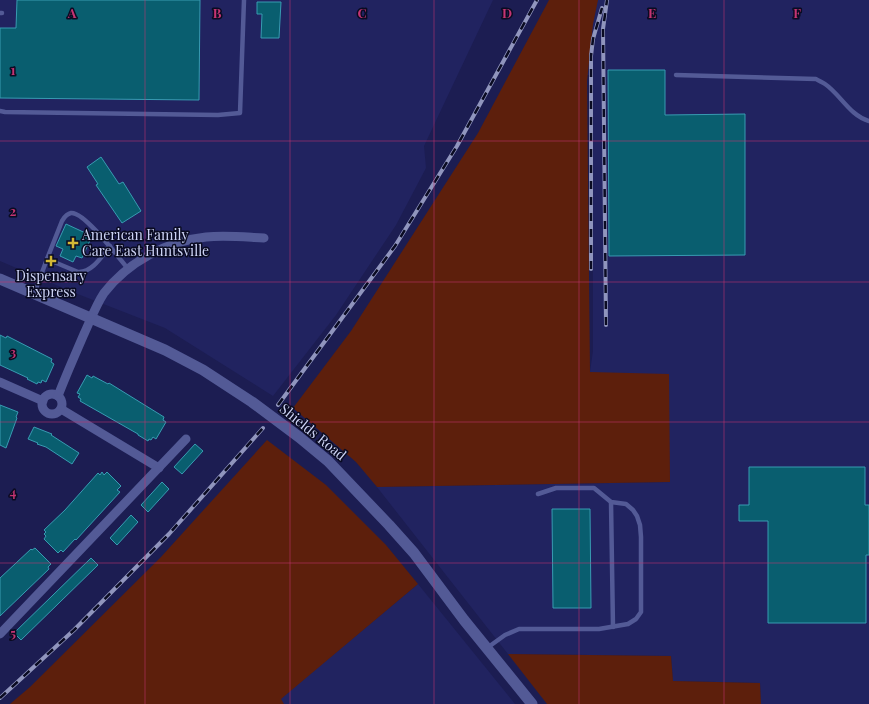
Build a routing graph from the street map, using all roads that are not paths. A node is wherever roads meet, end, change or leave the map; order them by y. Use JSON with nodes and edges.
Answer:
{"nodes":[{"id":1,"x":244,"y":0,"type":"edge"},
{"id":2,"x":676,"y":75,"type":"dead end"},
{"id":3,"x":0,"y":111,"type":"edge"},
{"id":4,"x":869,"y":121,"type":"edge"},
{"id":5,"x":264,"y":238,"type":"dead end"},
{"id":6,"x":110,"y":246,"type":"junction"},
{"id":7,"x":47,"y":259,"type":"junction"},
{"id":8,"x":128,"y":269,"type":"junction"},
{"id":9,"x":0,"y":279,"type":"edge"},
{"id":10,"x":34,"y":294,"type":"junction"},
{"id":11,"x":90,"y":319,"type":"junction"},
{"id":12,"x":0,"y":382,"type":"edge"},
{"id":13,"x":58,"y":396,"type":"junction"},
{"id":14,"x":43,"y":401,"type":"junction"},
{"id":15,"x":61,"y":409,"type":"junction"},
{"id":16,"x":186,"y":439,"type":"dead end"},
{"id":17,"x":159,"y":468,"type":"junction"},
{"id":18,"x":538,"y":494,"type":"dead end"},
{"id":19,"x":611,"y":502,"type":"junction"},
{"id":20,"x":613,"y":627,"type":"junction"},
{"id":21,"x":0,"y":634,"type":"edge"},
{"id":22,"x":487,"y":648,"type":"junction"},
{"id":23,"x":532,"y":704,"type":"edge"}],
"edges":[{"from":1,"to":3,"type":"lane"},
{"from":2,"to":4,"type":"lane"},
{"from":5,"to":8,"type":"street"},
{"from":6,"to":7,"type":"lane"},
{"from":6,"to":7,"type":"lane"},
{"from":6,"to":8,"type":"lane"},
{"from":7,"to":10,"type":"lane"},
{"from":8,"to":11,"type":"street"},
{"from":9,"to":10,"type":"street","name":"Shields Road"},
{"from":10,"to":11,"type":"street","name":"Shields Road"},
{"from":11,"to":13,"type":"street"},
{"from":11,"to":22,"type":"street","name":"Shields Road"},
{"from":12,"to":14,"type":"street"},
{"from":13,"to":14,"type":"street"},
{"from":13,"to":15,"type":"street"},
{"from":14,"to":15,"type":"street"},
{"from":15,"to":17,"type":"street"},
{"from":16,"to":17,"type":"street"},
{"from":17,"to":21,"type":"street"},
{"from":18,"to":19,"type":"lane"},
{"from":19,"to":20,"type":"lane"},
{"from":19,"to":20,"type":"lane"},
{"from":20,"to":22,"type":"lane"},
{"from":22,"to":23,"type":"street","name":"Shields Road"}]}
